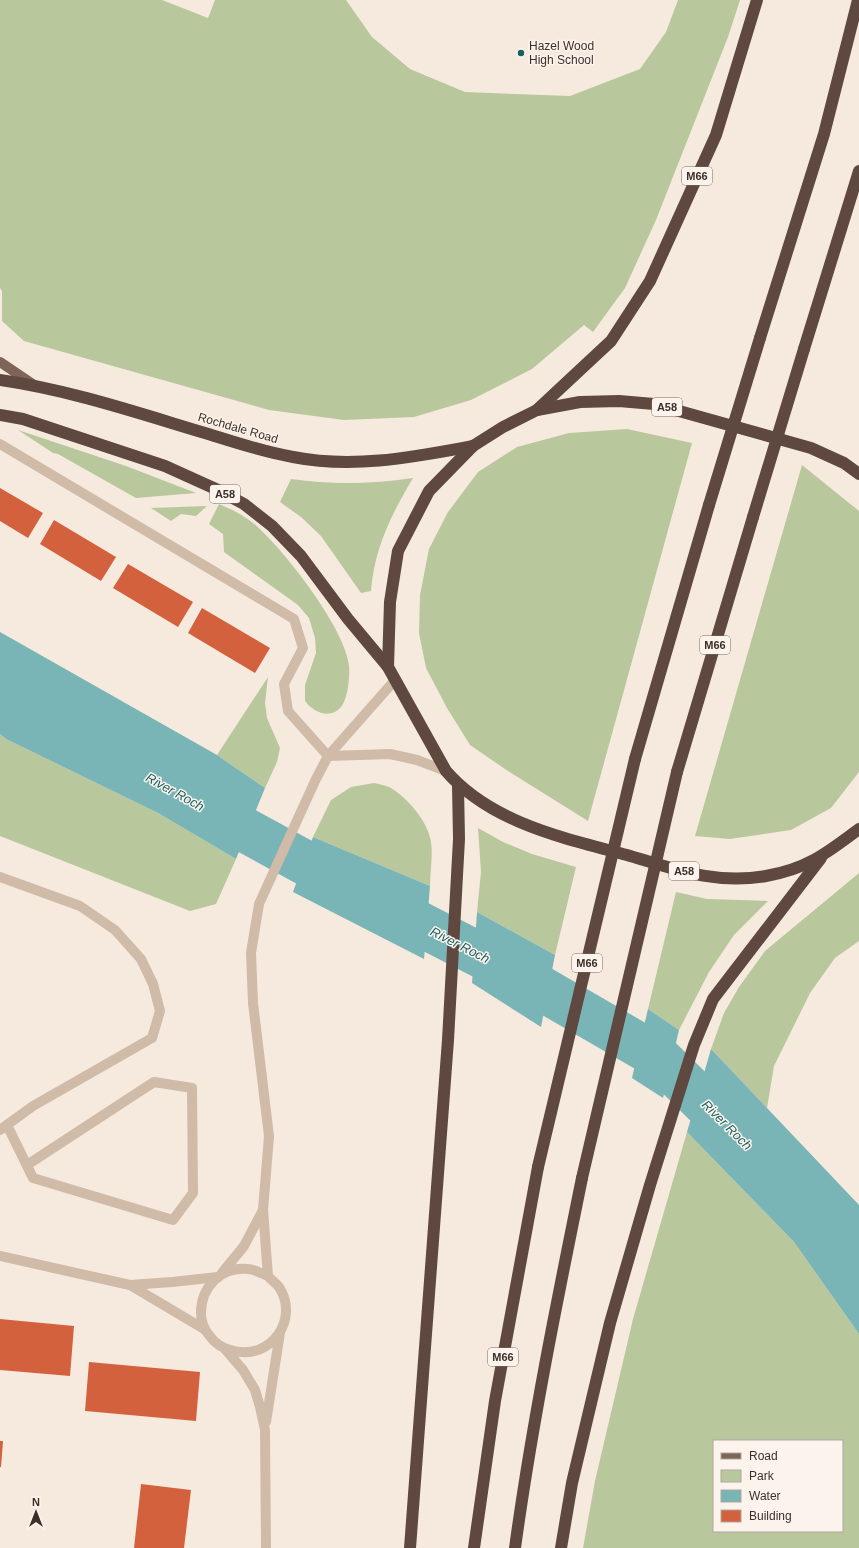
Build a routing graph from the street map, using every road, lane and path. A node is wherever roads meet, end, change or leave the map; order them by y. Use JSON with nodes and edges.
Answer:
{"nodes":[{"id":1,"x":757,"y":0,"type":"edge"},
{"id":2,"x":858,"y":0,"type":"edge"},
{"id":3,"x":859,"y":171,"type":"edge"},
{"id":4,"x":0,"y":362,"type":"edge"},
{"id":5,"x":0,"y":380,"type":"edge"},
{"id":6,"x":34,"y":385,"type":"junction"},
{"id":7,"x":537,"y":410,"type":"junction"},
{"id":8,"x":0,"y":415,"type":"edge"},
{"id":9,"x":0,"y":444,"type":"edge"},
{"id":10,"x":473,"y":446,"type":"junction"},
{"id":11,"x":859,"y":474,"type":"edge"},
{"id":12,"x":388,"y":666,"type":"junction"},
{"id":13,"x":395,"y":680,"type":"junction"},
{"id":14,"x":328,"y":756,"type":"junction"},
{"id":15,"x":446,"y":771,"type":"junction"},
{"id":16,"x":458,"y":786,"type":"junction"},
{"id":17,"x":859,"y":829,"type":"edge"},
{"id":18,"x":823,"y":856,"type":"junction"},
{"id":19,"x":0,"y":876,"type":"edge"},
{"id":20,"x":4,"y":1127,"type":"edge"},
{"id":21,"x":27,"y":1165,"type":"junction"},
{"id":22,"x":263,"y":1210,"type":"junction"},
{"id":23,"x":0,"y":1256,"type":"edge"},
{"id":24,"x":219,"y":1276,"type":"junction"},
{"id":25,"x":268,"y":1276,"type":"junction"},
{"id":26,"x":130,"y":1284,"type":"junction"},
{"id":27,"x":204,"y":1329,"type":"junction"},
{"id":28,"x":280,"y":1333,"type":"junction"},
{"id":29,"x":225,"y":1349,"type":"junction"},
{"id":30,"x":265,"y":1430,"type":"junction"},
{"id":31,"x":266,"y":1548,"type":"edge"},
{"id":32,"x":410,"y":1548,"type":"edge"},
{"id":33,"x":474,"y":1548,"type":"edge"},
{"id":34,"x":514,"y":1548,"type":"edge"},
{"id":35,"x":561,"y":1548,"type":"edge"}],
"edges":[{"from":1,"to":7,"type":"highway","number":"M66"},
{"from":2,"to":33,"type":"highway","number":"M66","bridge":true},
{"from":3,"to":34,"type":"highway","number":"M66","bridge":true},
{"from":4,"to":6,"type":"main road"},
{"from":5,"to":6,"type":"highway","name":"Rochdale Road","number":"A58"},
{"from":6,"to":10,"type":"highway","name":"Rochdale Road","number":"A58"},
{"from":7,"to":10,"type":"highway","number":"A58"},
{"from":7,"to":11,"type":"highway","number":"A58"},
{"from":8,"to":12,"type":"highway","number":"A58"},
{"from":9,"to":14,"type":"street"},
{"from":10,"to":12,"type":"highway","number":"A58"},
{"from":12,"to":13,"type":"highway","number":"A58"},
{"from":13,"to":14,"type":"street"},
{"from":13,"to":15,"type":"highway","number":"A58"},
{"from":14,"to":15,"type":"street"},
{"from":14,"to":22,"type":"street"},
{"from":15,"to":16,"type":"highway","number":"A58"},
{"from":16,"to":18,"type":"highway","number":"A58"},
{"from":16,"to":32,"type":"highway"},
{"from":17,"to":18,"type":"highway","number":"A58"},
{"from":18,"to":35,"type":"highway"},
{"from":19,"to":20,"type":"street"},
{"from":20,"to":21,"type":"street"},
{"from":21,"to":21,"type":"street"},
{"from":22,"to":24,"type":"street"},
{"from":22,"to":25,"type":"street"},
{"from":23,"to":26,"type":"street"},
{"from":24,"to":25,"type":"street"},
{"from":24,"to":26,"type":"street"},
{"from":24,"to":27,"type":"street"},
{"from":25,"to":28,"type":"street"},
{"from":26,"to":27,"type":"street"},
{"from":27,"to":29,"type":"street"},
{"from":28,"to":29,"type":"street"},
{"from":28,"to":30,"type":"street"},
{"from":29,"to":30,"type":"street"},
{"from":30,"to":31,"type":"street"}]}
